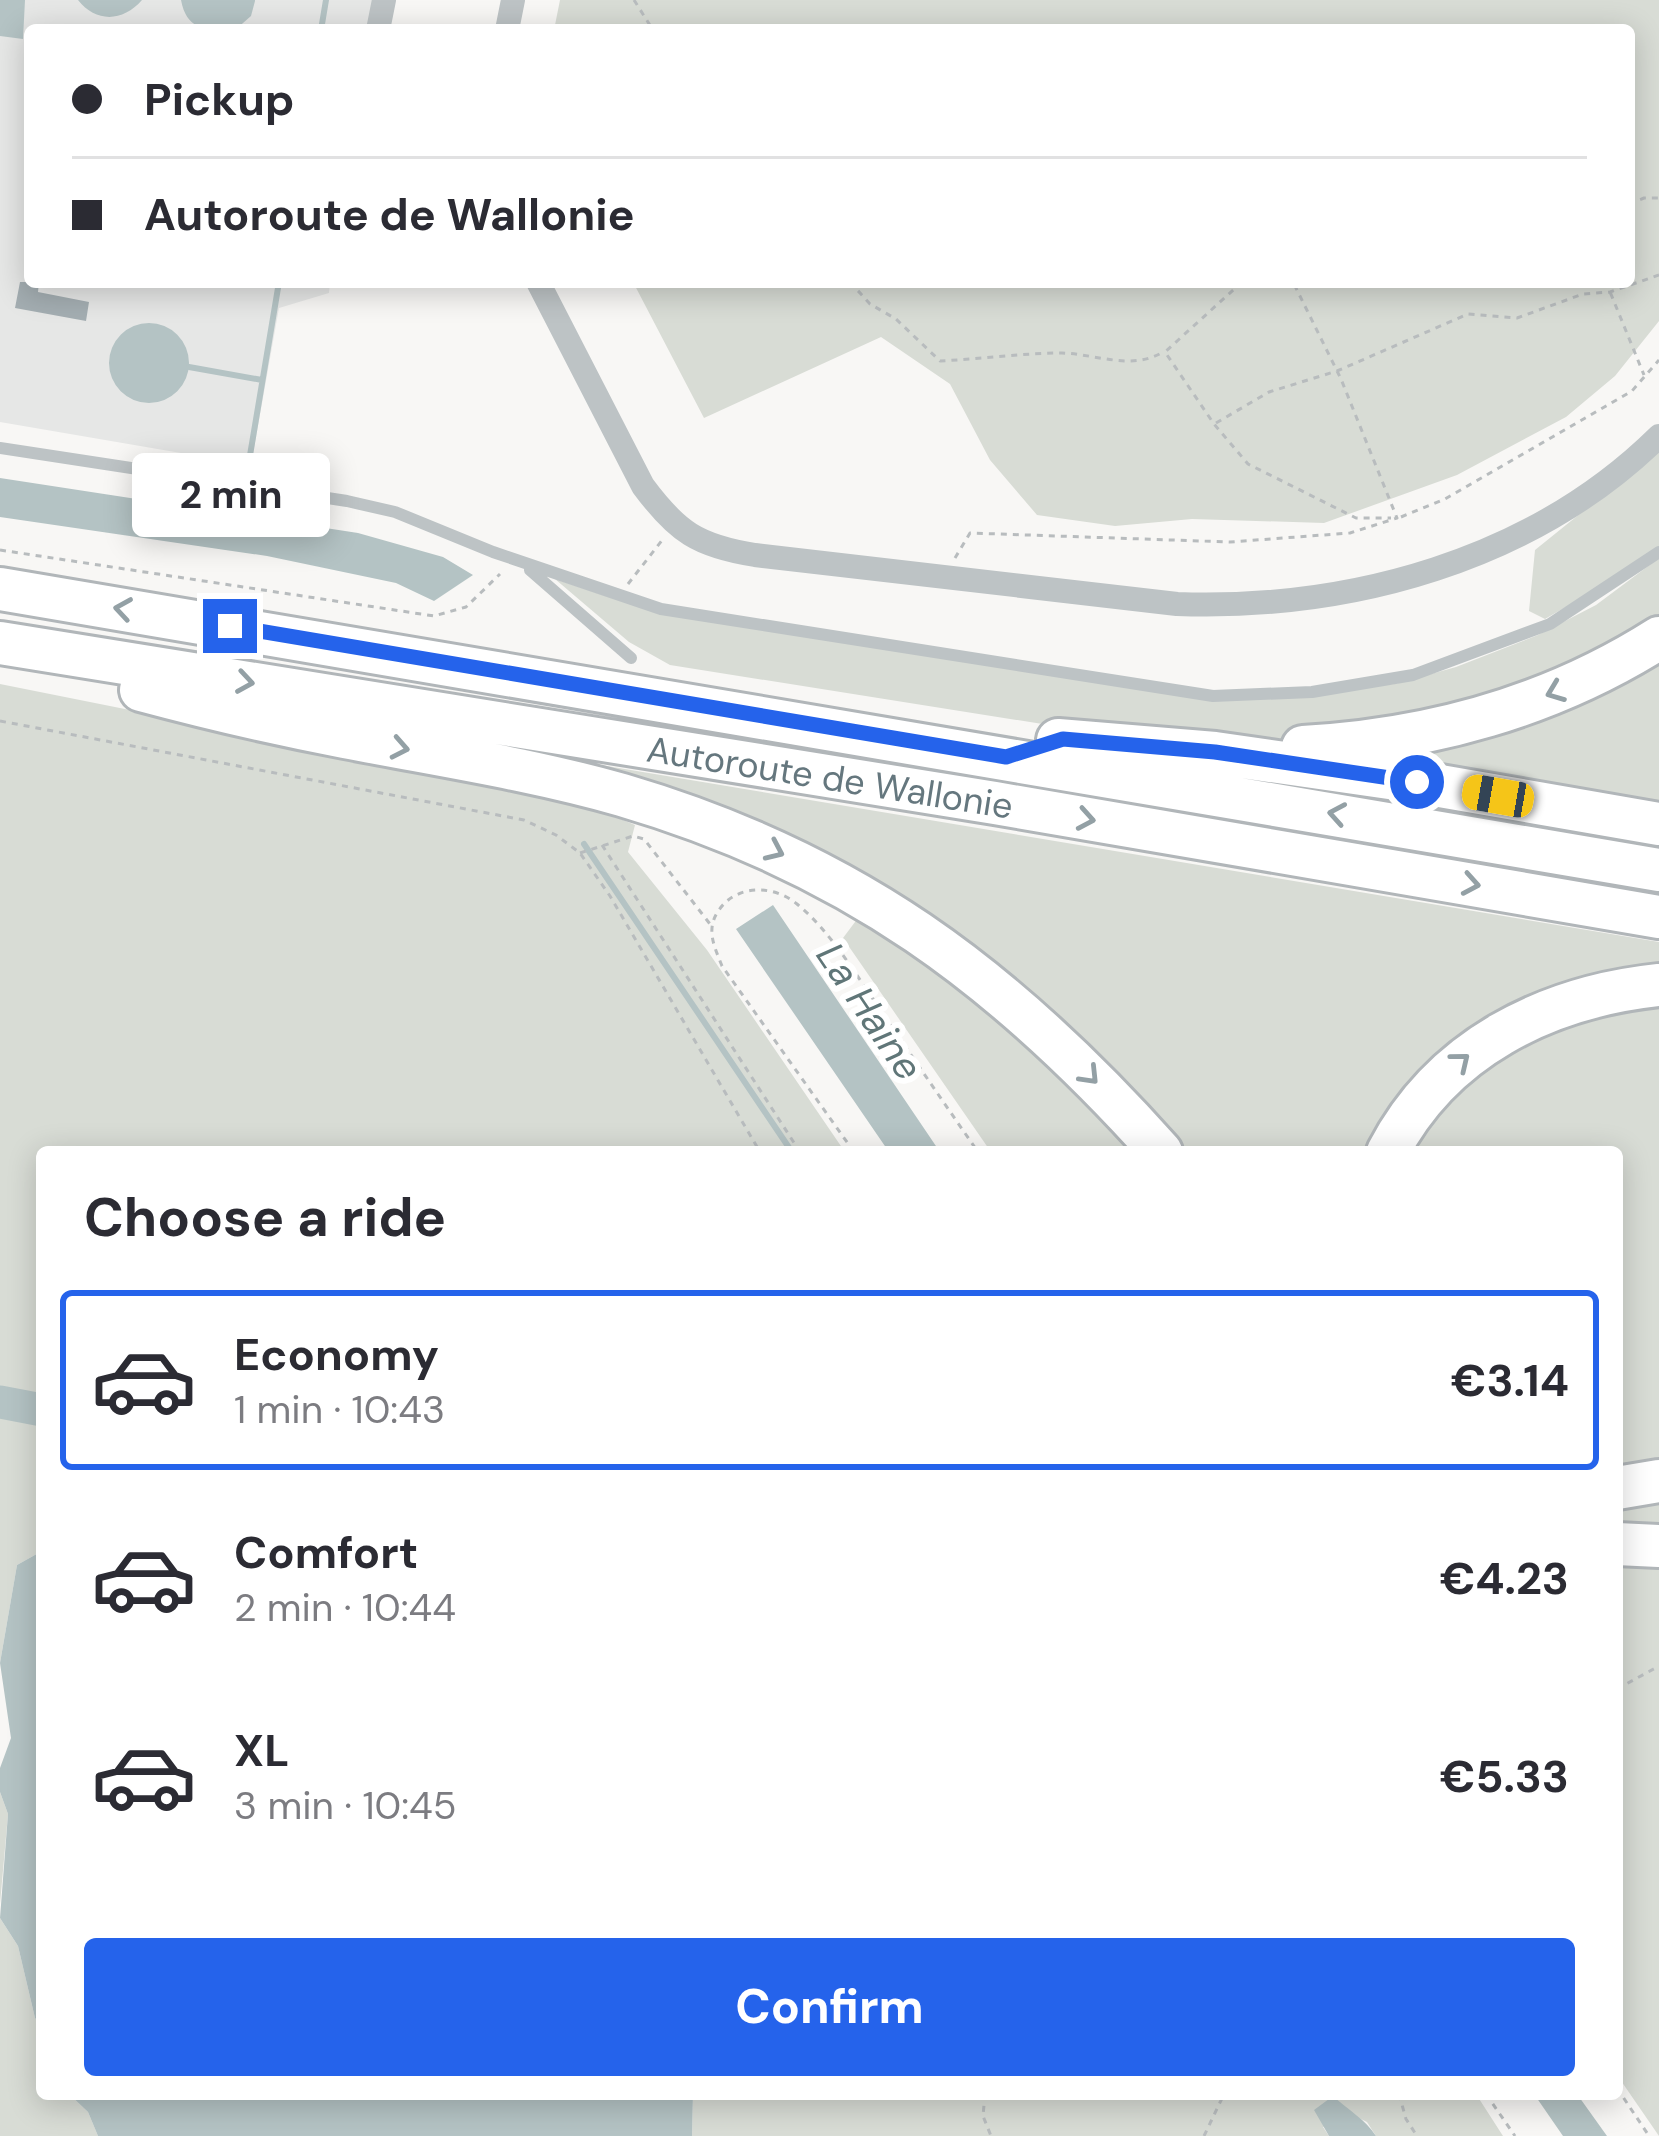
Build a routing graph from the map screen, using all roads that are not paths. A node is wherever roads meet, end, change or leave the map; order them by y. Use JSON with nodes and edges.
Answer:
{"nodes":[{"id":1,"x":541,"y":288,"type":"edge"},
{"id":2,"x":1659,"y":436,"type":"edge"},
{"id":3,"x":0,"y":448,"type":"edge"},
{"id":4,"x":1659,"y":552,"type":"edge"},
{"id":5,"x":514,"y":560,"type":"junction"},
{"id":6,"x":0,"y":589,"type":"edge"},
{"id":7,"x":1659,"y":638,"type":"edge"},
{"id":8,"x":0,"y":643,"type":"edge"},
{"id":9,"x":47,"y":650,"type":"junction"},
{"id":10,"x":631,"y":658,"type":"dead end"},
{"id":11,"x":1215,"y":752,"type":"junction"},
{"id":12,"x":1006,"y":757,"type":"junction"},
{"id":13,"x":1659,"y":824,"type":"edge"},
{"id":14,"x":1659,"y":870,"type":"edge"},
{"id":15,"x":1659,"y":916,"type":"edge"},
{"id":16,"x":1659,"y":985,"type":"edge"},
{"id":17,"x":1155,"y":1146,"type":"edge"},
{"id":18,"x":1392,"y":1146,"type":"edge"},
{"id":19,"x":1659,"y":1481,"type":"edge"},
{"id":20,"x":1623,"y":1487,"type":"edge"},
{"id":21,"x":1623,"y":1544,"type":"edge"},
{"id":22,"x":1659,"y":1546,"type":"edge"}],
"edges":[{"from":1,"to":2,"type":"street"},
{"from":3,"to":5,"type":"lane"},
{"from":4,"to":5,"type":"lane"},
{"from":5,"to":10,"type":"lane"},
{"from":12,"to":6,"type":"highway","name":"Autoroute de Wallonie","one_way":true},
{"from":7,"to":11,"type":"highway","one_way":true},
{"from":8,"to":9,"type":"highway","name":"Autoroute de Wallonie"},
{"from":9,"to":15,"type":"highway","name":"Autoroute de Wallonie","one_way":true},
{"from":9,"to":17,"type":"highway","one_way":true},
{"from":11,"to":12,"type":"highway"},
{"from":11,"to":13,"type":"highway"},
{"from":14,"to":12,"type":"highway","name":"Autoroute de Wallonie","one_way":true},
{"from":18,"to":16,"type":"highway","one_way":true},
{"from":19,"to":20,"type":"highway"},
{"from":21,"to":22,"type":"highway"}]}
